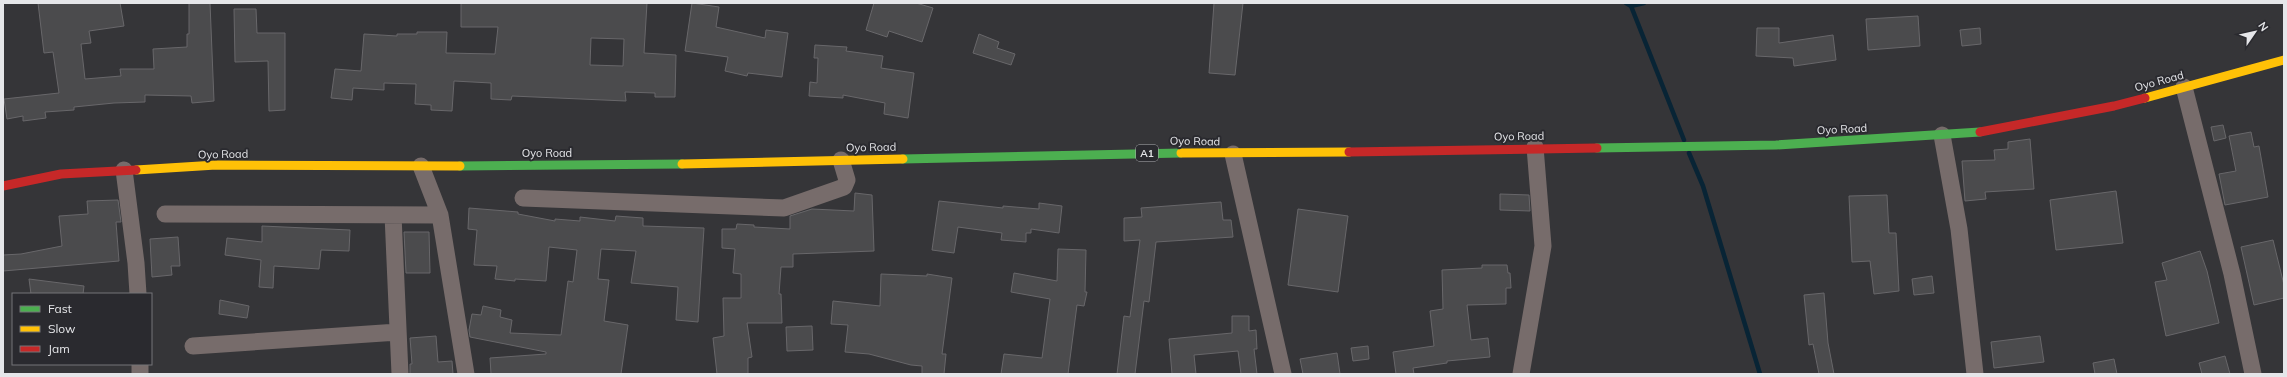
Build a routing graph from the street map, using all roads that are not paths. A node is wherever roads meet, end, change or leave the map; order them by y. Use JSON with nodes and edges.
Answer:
{"nodes":[{"id":1,"x":2284,"y":60,"type":"edge"},
{"id":2,"x":2184,"y":87,"type":"junction"},
{"id":3,"x":1942,"y":135,"type":"junction"},
{"id":4,"x":1535,"y":147,"type":"junction"},
{"id":5,"x":1233,"y":154,"type":"junction"},
{"id":6,"x":841,"y":160,"type":"junction"},
{"id":7,"x":421,"y":166,"type":"junction"},
{"id":8,"x":124,"y":170,"type":"junction"},
{"id":9,"x":3,"y":186,"type":"edge"},
{"id":10,"x":523,"y":198,"type":"dead end"},
{"id":11,"x":165,"y":214,"type":"dead end"},
{"id":12,"x":392,"y":215,"type":"junction"},
{"id":13,"x":440,"y":215,"type":"junction"},
{"id":14,"x":138,"y":293,"type":"edge"},
{"id":15,"x":398,"y":332,"type":"junction"},
{"id":16,"x":193,"y":346,"type":"dead end"},
{"id":17,"x":400,"y":374,"type":"edge"},
{"id":18,"x":466,"y":374,"type":"edge"},
{"id":19,"x":1283,"y":374,"type":"edge"},
{"id":20,"x":1521,"y":374,"type":"edge"},
{"id":21,"x":1975,"y":374,"type":"edge"},
{"id":22,"x":2253,"y":374,"type":"edge"}],
"edges":[{"from":1,"to":2,"type":"highway","name":"Oyo Road","number":"A1"},
{"from":2,"to":3,"type":"highway","name":"Oyo Road","number":"A1"},
{"from":2,"to":22,"type":"street"},
{"from":3,"to":4,"type":"highway","name":"Oyo Road","number":"A1"},
{"from":3,"to":21,"type":"street"},
{"from":4,"to":5,"type":"highway","name":"Oyo Road","number":"A1"},
{"from":4,"to":20,"type":"street"},
{"from":5,"to":6,"type":"highway","name":"Oyo Road","number":"A1"},
{"from":5,"to":19,"type":"street"},
{"from":6,"to":7,"type":"highway","name":"Oyo Road","number":"A1"},
{"from":6,"to":10,"type":"street"},
{"from":7,"to":8,"type":"highway","name":"Oyo Road","number":"A1"},
{"from":7,"to":13,"type":"street"},
{"from":8,"to":9,"type":"highway","name":"Oyo Road","number":"A1"},
{"from":8,"to":14,"type":"street"},
{"from":11,"to":12,"type":"street"},
{"from":12,"to":13,"type":"street"},
{"from":12,"to":15,"type":"street"},
{"from":13,"to":18,"type":"street"},
{"from":15,"to":16,"type":"street"},
{"from":15,"to":17,"type":"street"}]}
